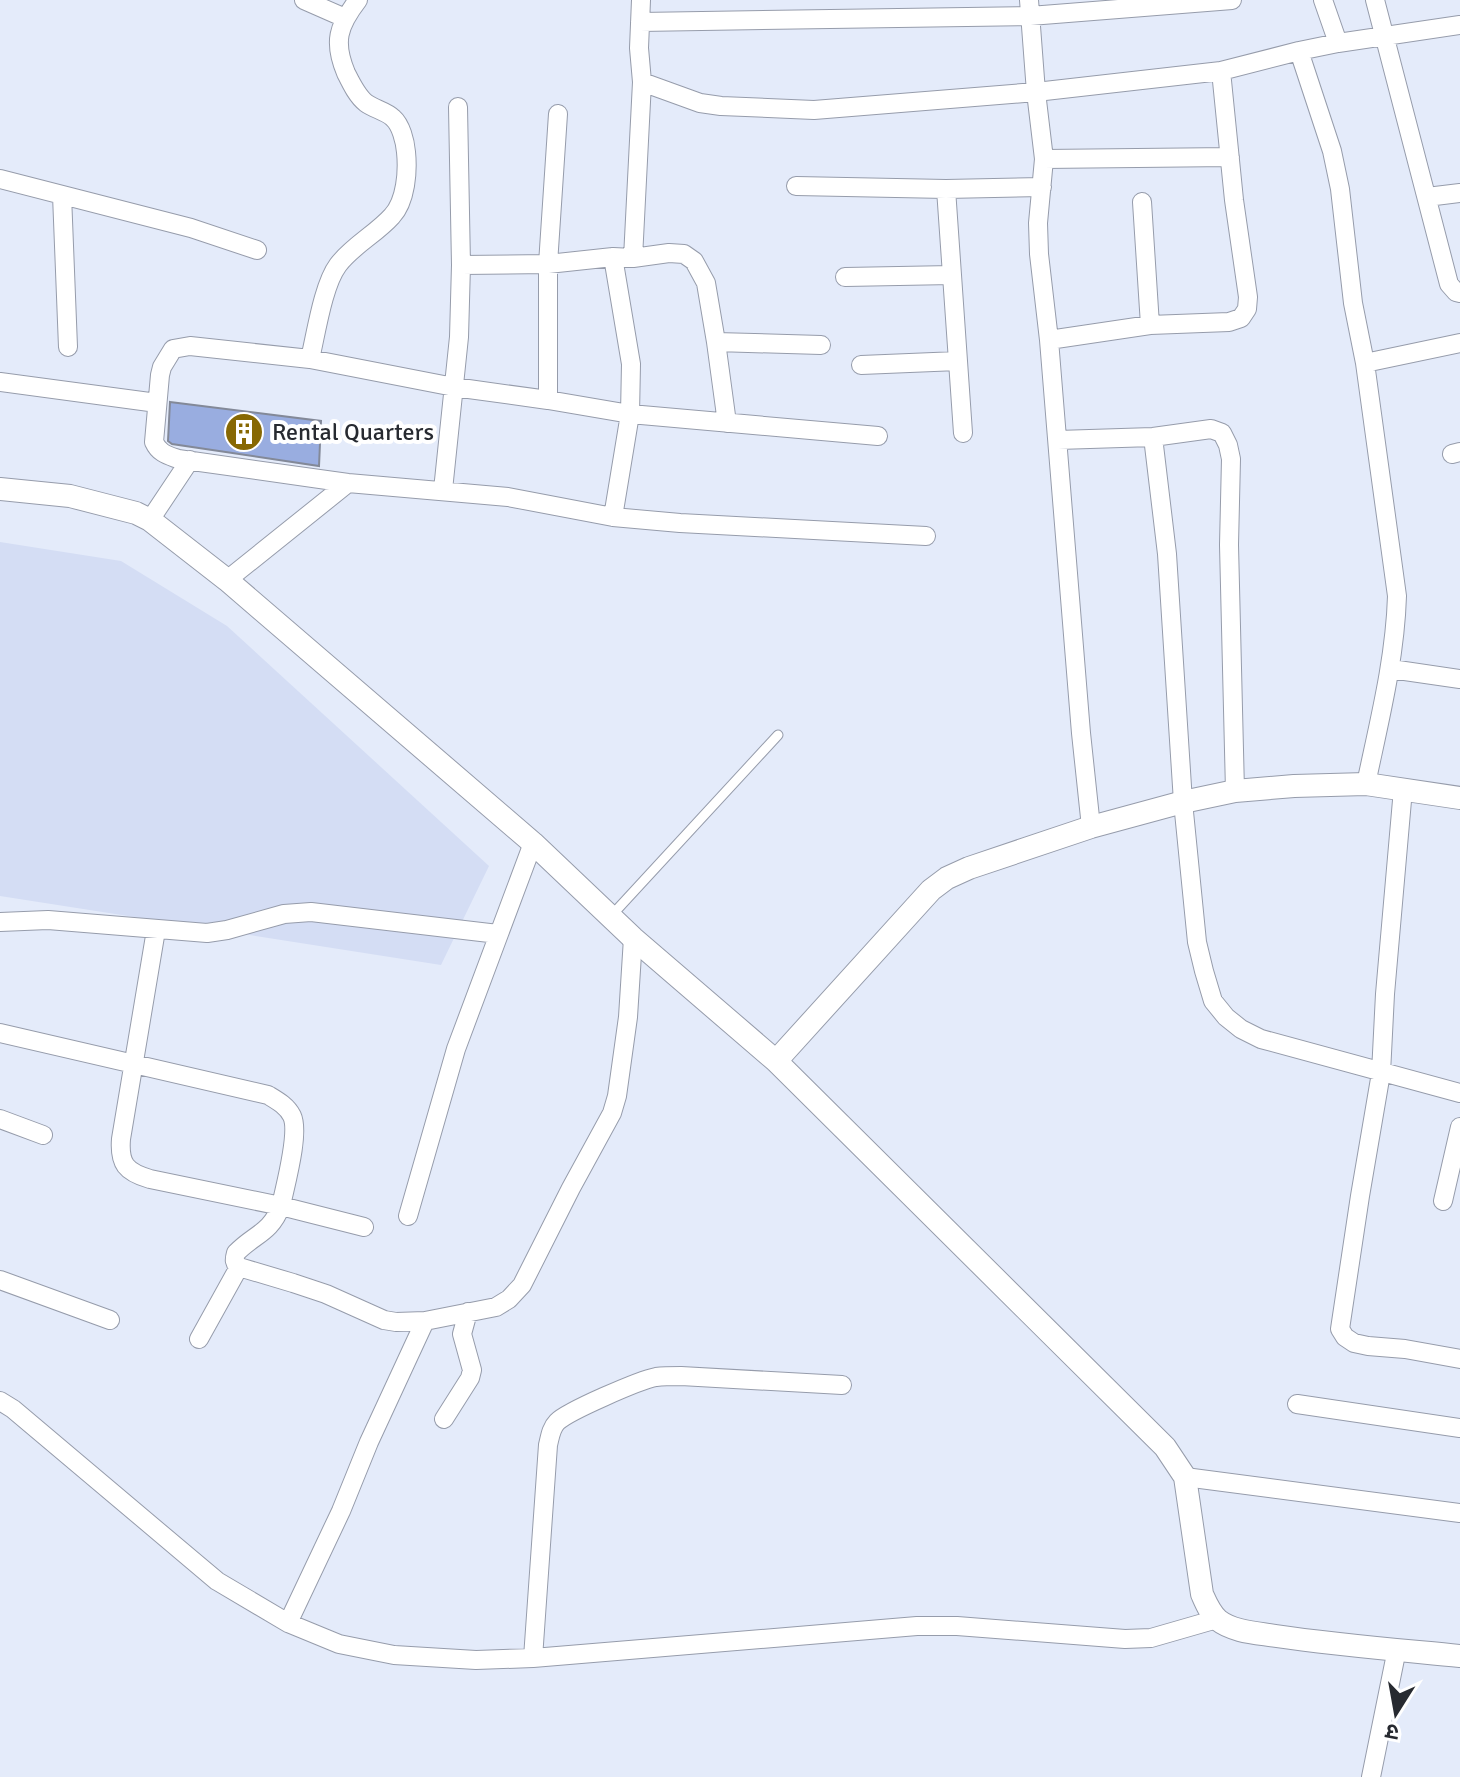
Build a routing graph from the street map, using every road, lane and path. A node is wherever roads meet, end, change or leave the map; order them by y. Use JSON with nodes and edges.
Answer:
{"nodes":[{"id":1,"x":304,"y":0,"type":"edge"},
{"id":2,"x":358,"y":0,"type":"edge"},
{"id":3,"x":641,"y":0,"type":"edge"},
{"id":4,"x":1232,"y":0,"type":"edge"},
{"id":5,"x":1323,"y":0,"type":"edge"},
{"id":6,"x":1375,"y":0,"type":"edge"},
{"id":7,"x":1030,"y":8,"type":"edge"},
{"id":8,"x":345,"y":18,"type":"junction"},
{"id":9,"x":640,"y":22,"type":"junction"},
{"id":10,"x":1460,"y":25,"type":"edge"},
{"id":11,"x":1384,"y":38,"type":"junction"},
{"id":12,"x":1338,"y":43,"type":"junction"},
{"id":13,"x":1299,"y":51,"type":"junction"},
{"id":14,"x":1221,"y":71,"type":"junction"},
{"id":15,"x":642,"y":82,"type":"junction"},
{"id":16,"x":1036,"y":92,"type":"junction"},
{"id":17,"x":458,"y":107,"type":"dead end"},
{"id":18,"x":558,"y":114,"type":"dead end"},
{"id":19,"x":1230,"y":157,"type":"junction"},
{"id":20,"x":1044,"y":159,"type":"junction"},
{"id":21,"x":0,"y":179,"type":"edge"},
{"id":22,"x":796,"y":186,"type":"dead end"},
{"id":23,"x":1042,"y":187,"type":"junction"},
{"id":24,"x":946,"y":189,"type":"junction"},
{"id":25,"x":1460,"y":193,"type":"edge"},
{"id":26,"x":62,"y":195,"type":"junction"},
{"id":27,"x":1427,"y":197,"type":"junction"},
{"id":28,"x":1142,"y":202,"type":"dead end"},
{"id":29,"x":257,"y":250,"type":"dead end"},
{"id":30,"x":613,"y":257,"type":"junction"},
{"id":31,"x":633,"y":258,"type":"junction"},
{"id":32,"x":548,"y":264,"type":"junction"},
{"id":33,"x":461,"y":265,"type":"junction"},
{"id":34,"x":952,"y":275,"type":"junction"},
{"id":35,"x":845,"y":277,"type":"dead end"},
{"id":36,"x":1460,"y":293,"type":"edge"},
{"id":37,"x":1150,"y":325,"type":"junction"},
{"id":38,"x":1049,"y":340,"type":"junction"},
{"id":39,"x":716,"y":342,"type":"junction"},
{"id":40,"x":1460,"y":343,"type":"edge"},
{"id":41,"x":821,"y":345,"type":"dead end"},
{"id":42,"x":68,"y":347,"type":"dead end"},
{"id":43,"x":310,"y":359,"type":"junction"},
{"id":44,"x":958,"y":361,"type":"junction"},
{"id":45,"x":1365,"y":363,"type":"junction"},
{"id":46,"x":861,"y":365,"type":"dead end"},
{"id":47,"x":0,"y":382,"type":"edge"},
{"id":48,"x":454,"y":387,"type":"junction"},
{"id":49,"x":548,"y":400,"type":"junction"},
{"id":50,"x":157,"y":403,"type":"junction"},
{"id":51,"x":630,"y":414,"type":"junction"},
{"id":52,"x":727,"y":423,"type":"junction"},
{"id":53,"x":963,"y":433,"type":"dead end"},
{"id":54,"x":878,"y":436,"type":"dead end"},
{"id":55,"x":1153,"y":437,"type":"junction"},
{"id":56,"x":1058,"y":440,"type":"junction"},
{"id":57,"x":190,"y":460,"type":"junction"},
{"id":58,"x":348,"y":483,"type":"junction"},
{"id":59,"x":0,"y":489,"type":"edge"},
{"id":60,"x":443,"y":490,"type":"junction"},
{"id":61,"x":613,"y":517,"type":"junction"},
{"id":62,"x":150,"y":520,"type":"junction"},
{"id":63,"x":926,"y":536,"type":"dead end"},
{"id":64,"x":227,"y":580,"type":"junction"},
{"id":65,"x":1391,"y":669,"type":"junction"},
{"id":66,"x":1460,"y":679,"type":"edge"},
{"id":67,"x":778,"y":735,"type":"dead end"},
{"id":68,"x":1366,"y":784,"type":"junction"},
{"id":69,"x":1403,"y":789,"type":"junction"},
{"id":70,"x":1235,"y":791,"type":"junction"},
{"id":71,"x":1460,"y":798,"type":"edge"},
{"id":72,"x":1183,"y":802,"type":"junction"},
{"id":73,"x":1086,"y":829,"type":"junction"},
{"id":74,"x":533,"y":843,"type":"junction"},
{"id":75,"x":611,"y":916,"type":"junction"},
{"id":76,"x":0,"y":922,"type":"edge"},
{"id":77,"x":156,"y":930,"type":"junction"},
{"id":78,"x":498,"y":934,"type":"junction"},
{"id":79,"x":633,"y":938,"type":"junction"},
{"id":80,"x":0,"y":1033,"type":"edge"},
{"id":81,"x":776,"y":1061,"type":"junction"},
{"id":82,"x":135,"y":1063,"type":"junction"},
{"id":83,"x":1381,"y":1073,"type":"junction"},
{"id":84,"x":1460,"y":1093,"type":"edge"},
{"id":85,"x":0,"y":1119,"type":"edge"},
{"id":86,"x":1460,"y":1127,"type":"edge"},
{"id":87,"x":43,"y":1135,"type":"dead end"},
{"id":88,"x":1443,"y":1201,"type":"dead end"},
{"id":89,"x":281,"y":1206,"type":"junction"},
{"id":90,"x":408,"y":1216,"type":"dead end"},
{"id":91,"x":364,"y":1227,"type":"dead end"},
{"id":92,"x":239,"y":1267,"type":"junction"},
{"id":93,"x":0,"y":1280,"type":"edge"},
{"id":94,"x":468,"y":1312,"type":"junction"},
{"id":95,"x":110,"y":1320,"type":"dead end"},
{"id":96,"x":425,"y":1321,"type":"junction"},
{"id":97,"x":199,"y":1339,"type":"dead end"},
{"id":98,"x":1460,"y":1359,"type":"edge"},
{"id":99,"x":842,"y":1385,"type":"dead end"},
{"id":100,"x":0,"y":1401,"type":"edge"},
{"id":101,"x":1297,"y":1404,"type":"dead end"},
{"id":102,"x":444,"y":1419,"type":"dead end"},
{"id":103,"x":1460,"y":1428,"type":"edge"},
{"id":104,"x":1185,"y":1477,"type":"junction"},
{"id":105,"x":1460,"y":1513,"type":"edge"},
{"id":106,"x":1217,"y":1619,"type":"junction"},
{"id":107,"x":288,"y":1623,"type":"junction"},
{"id":108,"x":1397,"y":1649,"type":"junction"},
{"id":109,"x":1460,"y":1656,"type":"edge"},
{"id":110,"x":533,"y":1658,"type":"junction"},
{"id":111,"x":1371,"y":1777,"type":"edge"}],
"edges":[{"from":1,"to":8,"type":"street"},
{"from":2,"to":8,"type":"street"},
{"from":3,"to":9,"type":"street"},
{"from":4,"to":7,"type":"street"},
{"from":5,"to":12,"type":"street"},
{"from":6,"to":11,"type":"street"},
{"from":7,"to":9,"type":"street"},
{"from":7,"to":16,"type":"street"},
{"from":8,"to":43,"type":"street"},
{"from":9,"to":15,"type":"street"},
{"from":10,"to":11,"type":"street"},
{"from":11,"to":12,"type":"street"},
{"from":11,"to":27,"type":"street"},
{"from":12,"to":13,"type":"street"},
{"from":13,"to":14,"type":"street"},
{"from":13,"to":45,"type":"street"},
{"from":14,"to":16,"type":"street"},
{"from":14,"to":19,"type":"street"},
{"from":15,"to":16,"type":"street"},
{"from":15,"to":31,"type":"street"},
{"from":16,"to":20,"type":"street"},
{"from":17,"to":33,"type":"street"},
{"from":18,"to":32,"type":"street"},
{"from":19,"to":20,"type":"street"},
{"from":19,"to":37,"type":"street"},
{"from":20,"to":23,"type":"street"},
{"from":21,"to":26,"type":"street"},
{"from":22,"to":24,"type":"street"},
{"from":23,"to":24,"type":"street"},
{"from":23,"to":38,"type":"street"},
{"from":24,"to":34,"type":"street"},
{"from":25,"to":27,"type":"street"},
{"from":26,"to":29,"type":"street"},
{"from":26,"to":42,"type":"street"},
{"from":27,"to":36,"type":"street"},
{"from":28,"to":37,"type":"street"},
{"from":30,"to":31,"type":"street"},
{"from":30,"to":32,"type":"street"},
{"from":30,"to":51,"type":"street"},
{"from":31,"to":39,"type":"street"},
{"from":32,"to":33,"type":"street"},
{"from":32,"to":49,"type":"street"},
{"from":33,"to":48,"type":"street"},
{"from":34,"to":35,"type":"street"},
{"from":34,"to":44,"type":"street"},
{"from":37,"to":38,"type":"street"},
{"from":38,"to":56,"type":"street"},
{"from":39,"to":41,"type":"street"},
{"from":39,"to":52,"type":"street"},
{"from":40,"to":45,"type":"street"},
{"from":43,"to":48,"type":"street"},
{"from":43,"to":50,"type":"street"},
{"from":44,"to":46,"type":"street"},
{"from":44,"to":53,"type":"street"},
{"from":45,"to":65,"type":"street"},
{"from":47,"to":50,"type":"street"},
{"from":48,"to":49,"type":"street"},
{"from":48,"to":60,"type":"street"},
{"from":49,"to":51,"type":"street"},
{"from":50,"to":57,"type":"street"},
{"from":51,"to":52,"type":"street"},
{"from":51,"to":61,"type":"street"},
{"from":52,"to":54,"type":"street"},
{"from":55,"to":56,"type":"street"},
{"from":55,"to":70,"type":"street"},
{"from":55,"to":72,"type":"street"},
{"from":56,"to":73,"type":"street"},
{"from":57,"to":58,"type":"street"},
{"from":57,"to":62,"type":"street"},
{"from":58,"to":60,"type":"street"},
{"from":58,"to":64,"type":"street"},
{"from":59,"to":62,"type":"street"},
{"from":60,"to":61,"type":"street"},
{"from":61,"to":63,"type":"street"},
{"from":62,"to":64,"type":"street"},
{"from":64,"to":74,"type":"street"},
{"from":65,"to":66,"type":"street"},
{"from":65,"to":68,"type":"street"},
{"from":67,"to":75,"type":"lane"},
{"from":68,"to":69,"type":"street"},
{"from":68,"to":70,"type":"street"},
{"from":69,"to":71,"type":"street"},
{"from":69,"to":83,"type":"street"},
{"from":70,"to":72,"type":"street"},
{"from":72,"to":73,"type":"street"},
{"from":72,"to":83,"type":"street"},
{"from":73,"to":81,"type":"street"},
{"from":74,"to":75,"type":"street"},
{"from":74,"to":78,"type":"street"},
{"from":75,"to":79,"type":"street"},
{"from":76,"to":77,"type":"street"},
{"from":77,"to":78,"type":"street"},
{"from":77,"to":82,"type":"street"},
{"from":78,"to":90,"type":"street"},
{"from":79,"to":81,"type":"street"},
{"from":79,"to":94,"type":"street"},
{"from":80,"to":82,"type":"street"},
{"from":81,"to":104,"type":"street"},
{"from":82,"to":89,"type":"street"},
{"from":82,"to":89,"type":"street"},
{"from":83,"to":84,"type":"street"},
{"from":83,"to":98,"type":"street"},
{"from":85,"to":87,"type":"street"},
{"from":86,"to":88,"type":"street"},
{"from":89,"to":91,"type":"street"},
{"from":89,"to":92,"type":"street"},
{"from":92,"to":96,"type":"street"},
{"from":92,"to":97,"type":"street"},
{"from":93,"to":95,"type":"street"},
{"from":94,"to":96,"type":"street"},
{"from":94,"to":102,"type":"street"},
{"from":96,"to":107,"type":"street"},
{"from":99,"to":110,"type":"street"},
{"from":100,"to":107,"type":"street"},
{"from":101,"to":103,"type":"street"},
{"from":104,"to":105,"type":"street"},
{"from":104,"to":106,"type":"street"},
{"from":106,"to":108,"type":"street"},
{"from":106,"to":110,"type":"street"},
{"from":107,"to":110,"type":"street"},
{"from":108,"to":109,"type":"street"},
{"from":108,"to":111,"type":"street"}]}
